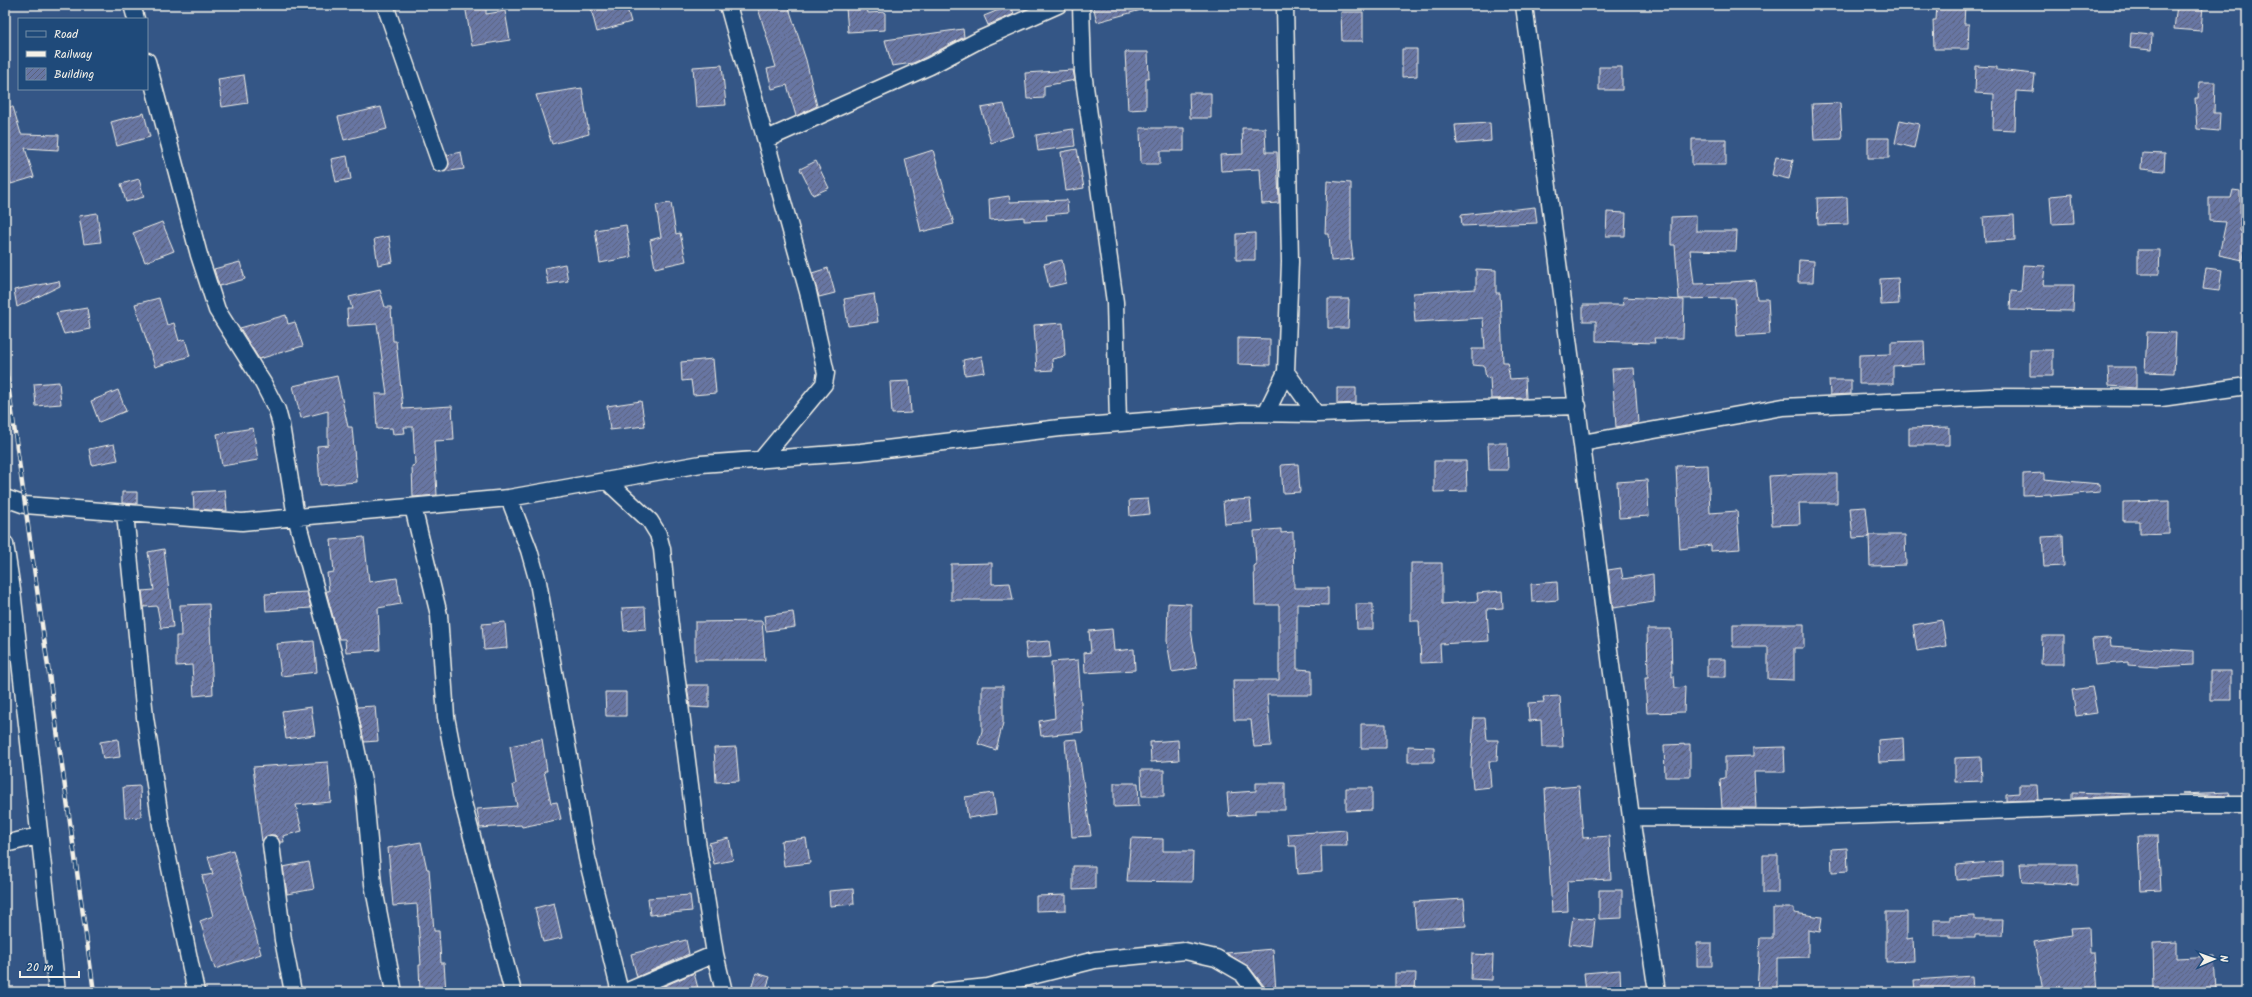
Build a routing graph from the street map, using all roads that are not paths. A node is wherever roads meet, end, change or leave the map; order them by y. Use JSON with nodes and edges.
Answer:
{"nodes":[{"id":1,"x":132,"y":5,"type":"edge"},
{"id":2,"x":385,"y":5,"type":"edge"},
{"id":3,"x":728,"y":5,"type":"edge"},
{"id":4,"x":1058,"y":5,"type":"edge"},
{"id":5,"x":1081,"y":5,"type":"edge"},
{"id":6,"x":1285,"y":5,"type":"edge"},
{"id":7,"x":1524,"y":5,"type":"edge"},
{"id":8,"x":136,"y":18,"type":"edge"},
{"id":9,"x":148,"y":65,"type":"edge"},
{"id":10,"x":767,"y":139,"type":"junction"},
{"id":11,"x":440,"y":163,"type":"dead end"},
{"id":12,"x":1286,"y":372,"type":"junction"},
{"id":13,"x":2247,"y":386,"type":"edge"},
{"id":14,"x":1578,"y":406,"type":"junction"},
{"id":15,"x":1266,"y":413,"type":"junction"},
{"id":16,"x":1316,"y":414,"type":"junction"},
{"id":17,"x":1118,"y":423,"type":"junction"},
{"id":18,"x":1582,"y":443,"type":"junction"},
{"id":19,"x":761,"y":460,"type":"junction"},
{"id":20,"x":607,"y":481,"type":"junction"},
{"id":21,"x":5,"y":498,"type":"edge"},
{"id":22,"x":509,"y":498,"type":"junction"},
{"id":23,"x":413,"y":507,"type":"junction"},
{"id":24,"x":125,"y":513,"type":"junction"},
{"id":25,"x":296,"y":517,"type":"junction"},
{"id":26,"x":5,"y":544,"type":"edge"},
{"id":27,"x":2247,"y":805,"type":"edge"},
{"id":28,"x":1631,"y":816,"type":"junction"},
{"id":29,"x":38,"y":836,"type":"junction"},
{"id":30,"x":5,"y":844,"type":"edge"},
{"id":31,"x":270,"y":844,"type":"dead end"},
{"id":32,"x":715,"y":954,"type":"junction"},
{"id":33,"x":56,"y":992,"type":"edge"},
{"id":34,"x":196,"y":992,"type":"edge"},
{"id":35,"x":293,"y":992,"type":"edge"},
{"id":36,"x":394,"y":992,"type":"edge"},
{"id":37,"x":513,"y":992,"type":"edge"},
{"id":38,"x":620,"y":992,"type":"edge"},
{"id":39,"x":626,"y":992,"type":"edge"},
{"id":40,"x":724,"y":992,"type":"edge"},
{"id":41,"x":938,"y":992,"type":"edge"},
{"id":42,"x":1256,"y":992,"type":"edge"},
{"id":43,"x":1657,"y":992,"type":"edge"}],
"edges":[{"from":1,"to":8,"type":"street"},
{"from":2,"to":11,"type":"street"},
{"from":3,"to":10,"type":"street"},
{"from":4,"to":10,"type":"street"},
{"from":5,"to":17,"type":"street"},
{"from":6,"to":12,"type":"street"},
{"from":7,"to":14,"type":"street"},
{"from":9,"to":25,"type":"street"},
{"from":10,"to":19,"type":"street"},
{"from":12,"to":15,"type":"street"},
{"from":12,"to":16,"type":"street"},
{"from":13,"to":18,"type":"street"},
{"from":14,"to":16,"type":"street"},
{"from":14,"to":18,"type":"street"},
{"from":15,"to":16,"type":"street"},
{"from":15,"to":17,"type":"street"},
{"from":17,"to":19,"type":"street"},
{"from":18,"to":28,"type":"street"},
{"from":19,"to":20,"type":"street"},
{"from":20,"to":22,"type":"street"},
{"from":20,"to":32,"type":"street"},
{"from":21,"to":24,"type":"street"},
{"from":22,"to":23,"type":"street"},
{"from":22,"to":38,"type":"street"},
{"from":23,"to":25,"type":"street"},
{"from":23,"to":37,"type":"street"},
{"from":24,"to":25,"type":"street"},
{"from":24,"to":34,"type":"street"},
{"from":25,"to":36,"type":"street"},
{"from":26,"to":29,"type":"street"},
{"from":27,"to":28,"type":"street"},
{"from":28,"to":43,"type":"street"},
{"from":29,"to":30,"type":"street"},
{"from":29,"to":33,"type":"street"},
{"from":31,"to":35,"type":"street"},
{"from":32,"to":39,"type":"street"},
{"from":32,"to":40,"type":"street"},
{"from":41,"to":42,"type":"street"}]}
